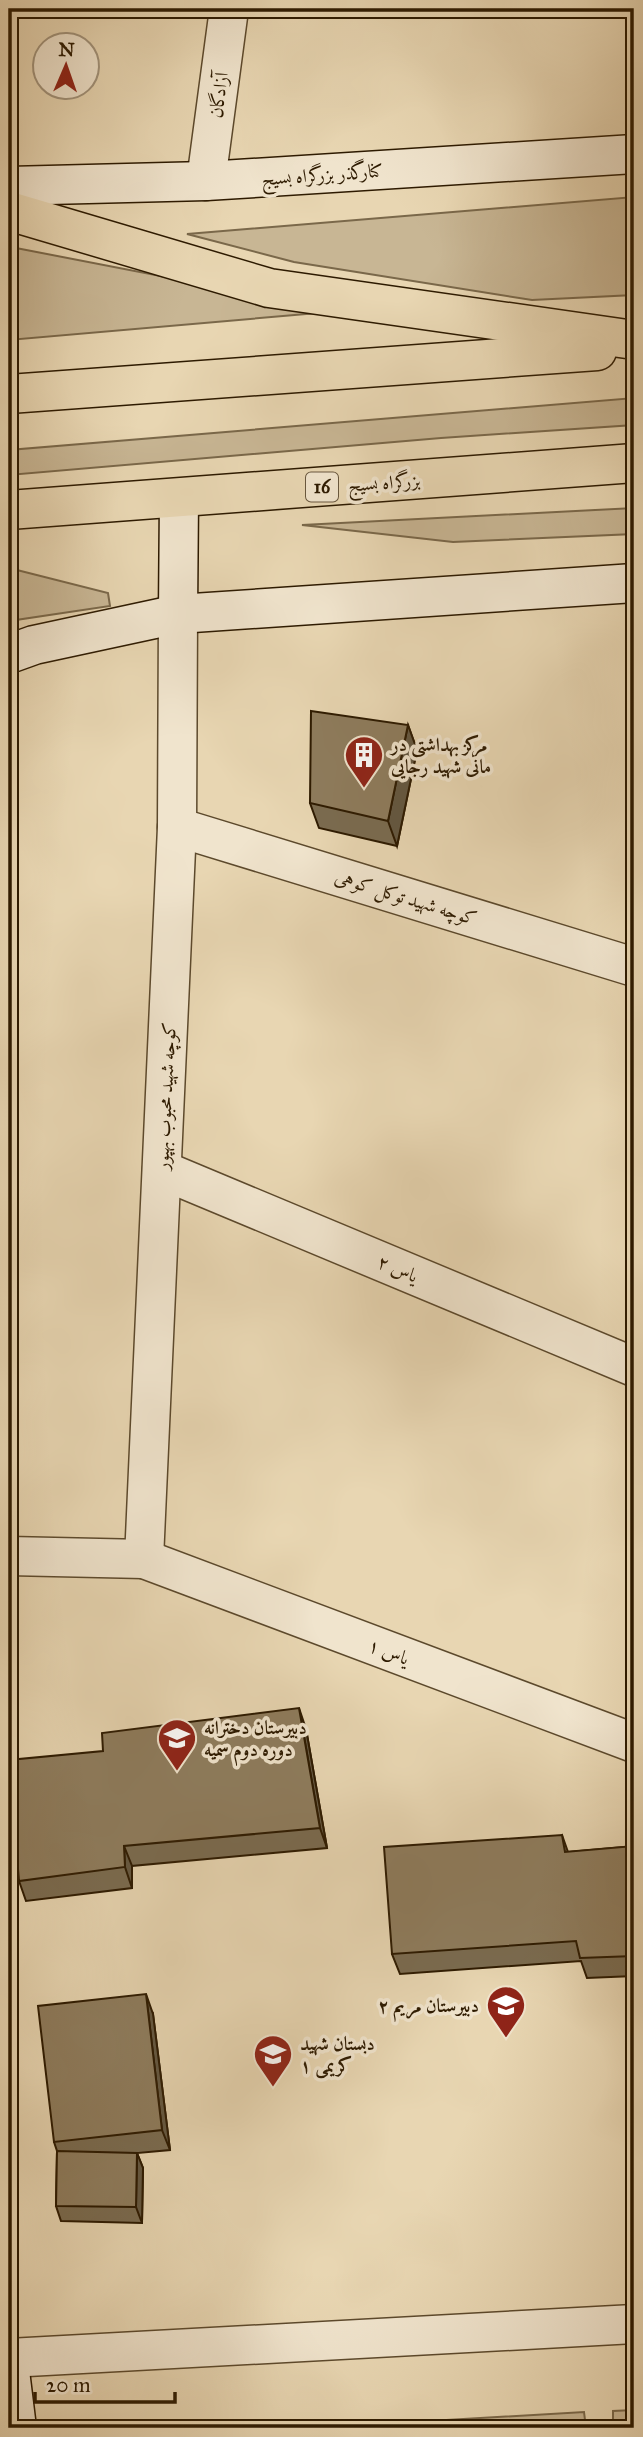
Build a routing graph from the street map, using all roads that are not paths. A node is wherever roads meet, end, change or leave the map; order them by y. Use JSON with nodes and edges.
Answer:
{"nodes":[{"id":1,"x":229,"y":9,"type":"edge"},
{"id":2,"x":634,"y":154,"type":"edge"},
{"id":3,"x":206,"y":181,"type":"junction"},
{"id":4,"x":9,"y":186,"type":"edge"},
{"id":5,"x":9,"y":211,"type":"edge"},
{"id":6,"x":634,"y":340,"type":"edge"},
{"id":7,"x":634,"y":348,"type":"edge"},
{"id":8,"x":9,"y":394,"type":"edge"},
{"id":9,"x":634,"y":463,"type":"edge"},
{"id":10,"x":179,"y":498,"type":"junction"},
{"id":11,"x":9,"y":510,"type":"edge"},
{"id":12,"x":634,"y":583,"type":"edge"},
{"id":13,"x":178,"y":614,"type":"junction"},
{"id":14,"x":9,"y":654,"type":"edge"},
{"id":15,"x":177,"y":827,"type":"junction"},
{"id":16,"x":634,"y":967,"type":"edge"},
{"id":17,"x":162,"y":1170,"type":"junction"},
{"id":18,"x":634,"y":1367,"type":"edge"},
{"id":19,"x":9,"y":1556,"type":"edge"},
{"id":20,"x":144,"y":1559,"type":"junction"},
{"id":21,"x":634,"y":1743,"type":"edge"},
{"id":22,"x":634,"y":2324,"type":"edge"},
{"id":23,"x":9,"y":2360,"type":"edge"},
{"id":24,"x":17,"y":2428,"type":"edge"}],
"edges":[{"from":1,"to":3,"type":"street","name":"آزادگان"},
{"from":2,"to":3,"type":"street","name":"کنارگذر بزرگراه بسیج"},
{"from":3,"to":4,"type":"street","name":"کنارگذر بزرگراه بسیج"},
{"from":5,"to":6,"type":"highway"},
{"from":7,"to":8,"type":"highway"},
{"from":9,"to":10,"type":"highway","name":"بزرگراه بسیج","number":"16"},
{"from":10,"to":11,"type":"highway","name":"بزرگراه بسیج","number":"16"},
{"from":10,"to":13,"type":"street","name":"کوچه شهید محبوب بهپور"},
{"from":12,"to":13,"type":"street"},
{"from":13,"to":14,"type":"street"},
{"from":13,"to":15,"type":"street","name":"کوچه شهید محبوب بهپور"},
{"from":15,"to":16,"type":"street","name":"کوچه شهید توکل کوهی"},
{"from":15,"to":17,"type":"street","name":"کوچه شهید محبوب بهپور"},
{"from":17,"to":18,"type":"street","name":"یاس ۲"},
{"from":17,"to":20,"type":"street","name":"کوچه شهید محبوب بهپور"},
{"from":19,"to":20,"type":"street"},
{"from":20,"to":21,"type":"street","name":"یاس ۱"},
{"from":22,"to":23,"type":"street"},
{"from":23,"to":24,"type":"street"}]}
